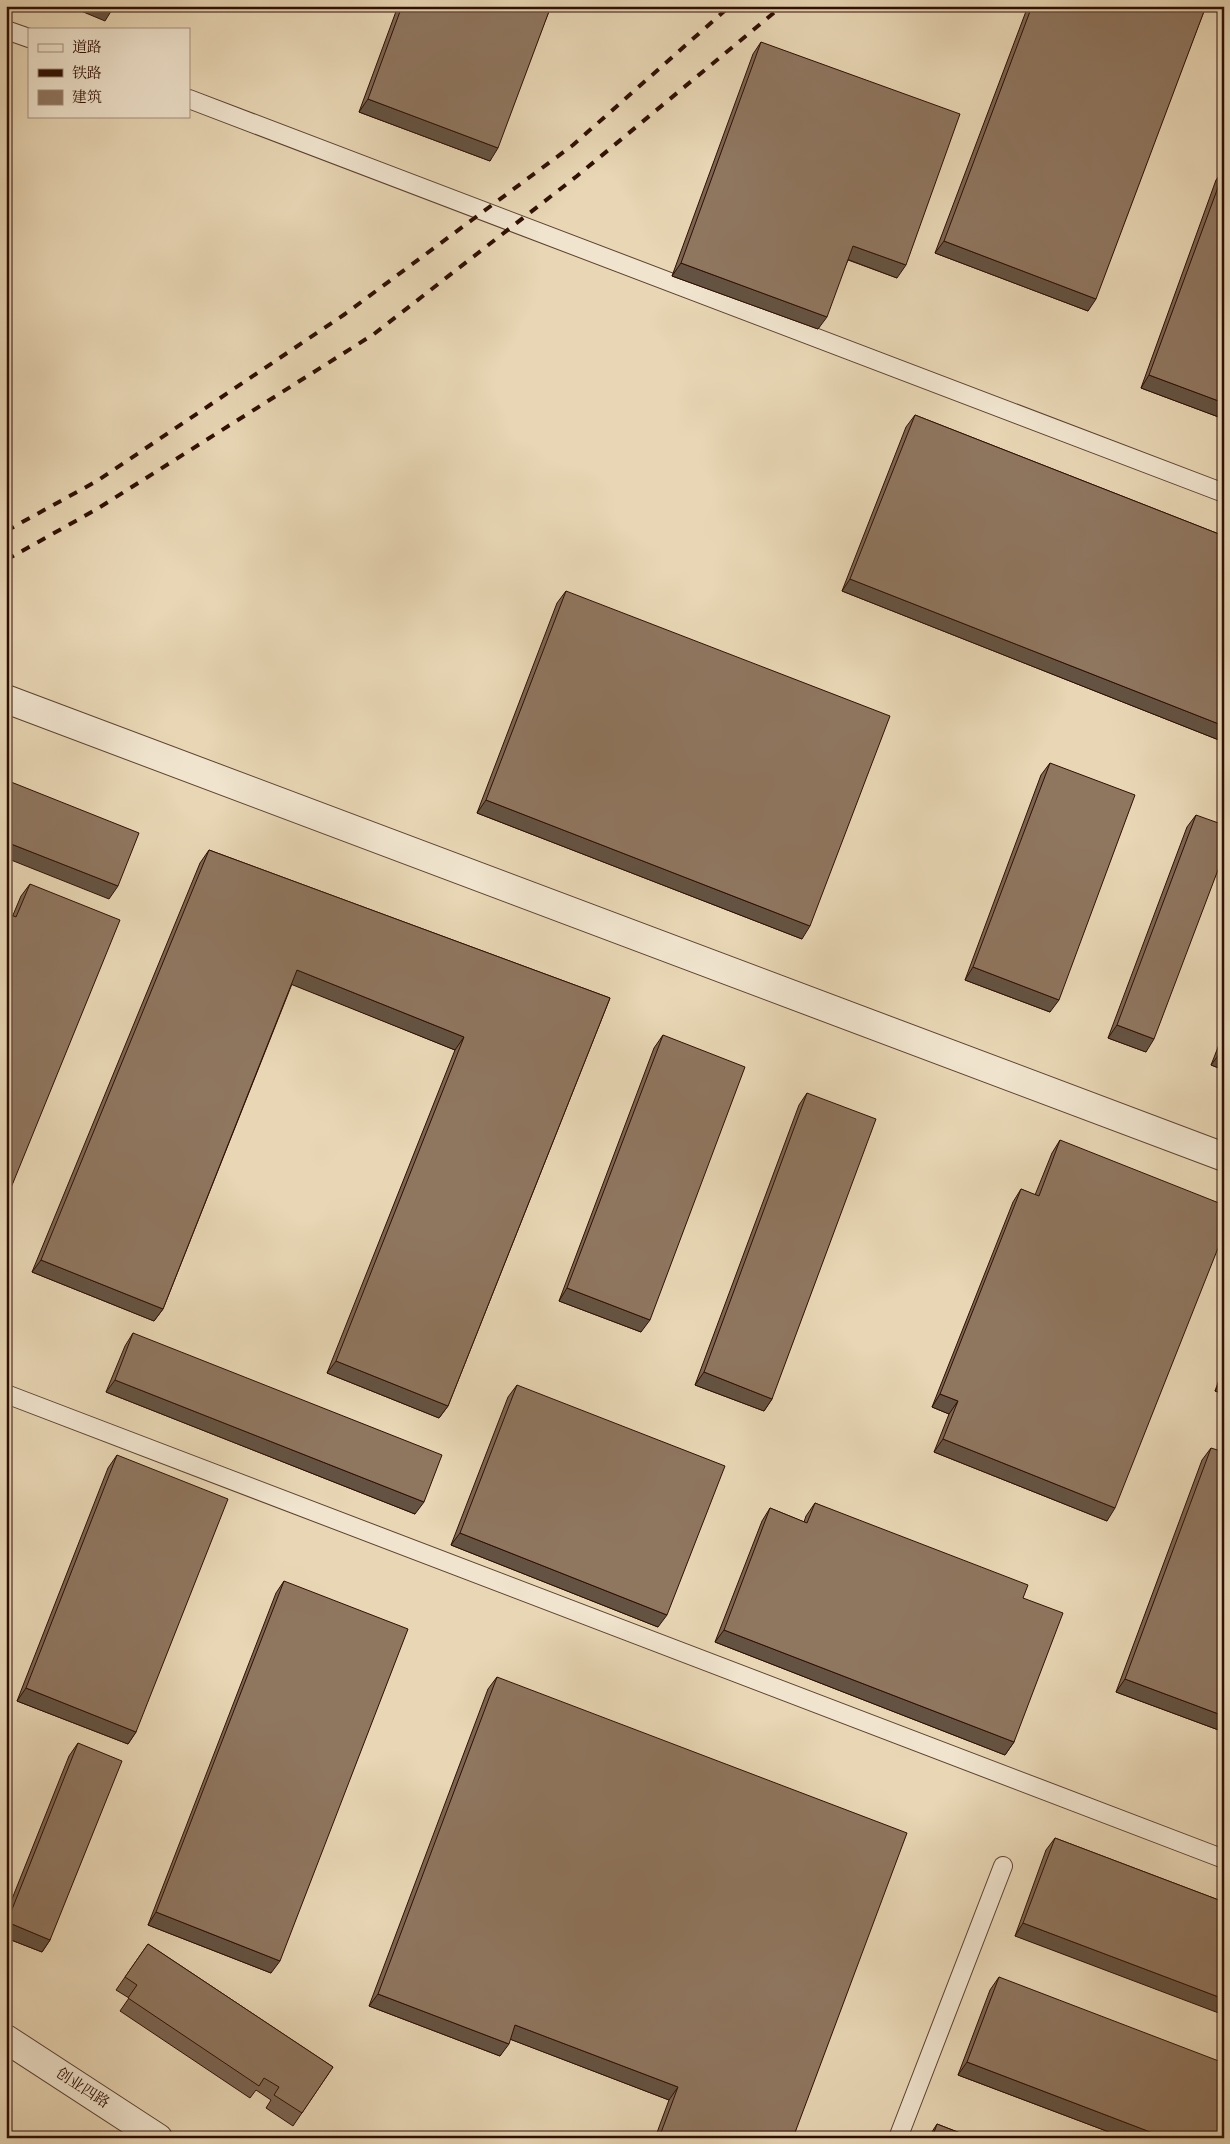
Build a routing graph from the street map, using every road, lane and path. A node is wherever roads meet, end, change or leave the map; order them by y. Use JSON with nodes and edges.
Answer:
{"nodes":[{"id":1,"x":6,"y":30,"type":"edge"},
{"id":2,"x":28,"y":38,"type":"edge"},
{"id":3,"x":190,"y":99,"type":"edge"},
{"id":4,"x":1224,"y":493,"type":"edge"},
{"id":5,"x":6,"y":699,"type":"edge"},
{"id":6,"x":1224,"y":1158,"type":"edge"},
{"id":7,"x":6,"y":1394,"type":"edge"},
{"id":8,"x":1224,"y":1858,"type":"edge"},
{"id":9,"x":1003,"y":1866,"type":"dead end"},
{"id":10,"x":6,"y":2039,"type":"edge"},
{"id":11,"x":158,"y":2138,"type":"edge"},
{"id":12,"x":898,"y":2138,"type":"edge"}],
"edges":[{"from":1,"to":2,"type":"lane"},
{"from":3,"to":4,"type":"lane"},
{"from":5,"to":6,"type":"street"},
{"from":7,"to":8,"type":"lane"},
{"from":9,"to":12,"type":"lane"},
{"from":10,"to":11,"type":"street","name":"创业四路"}]}
